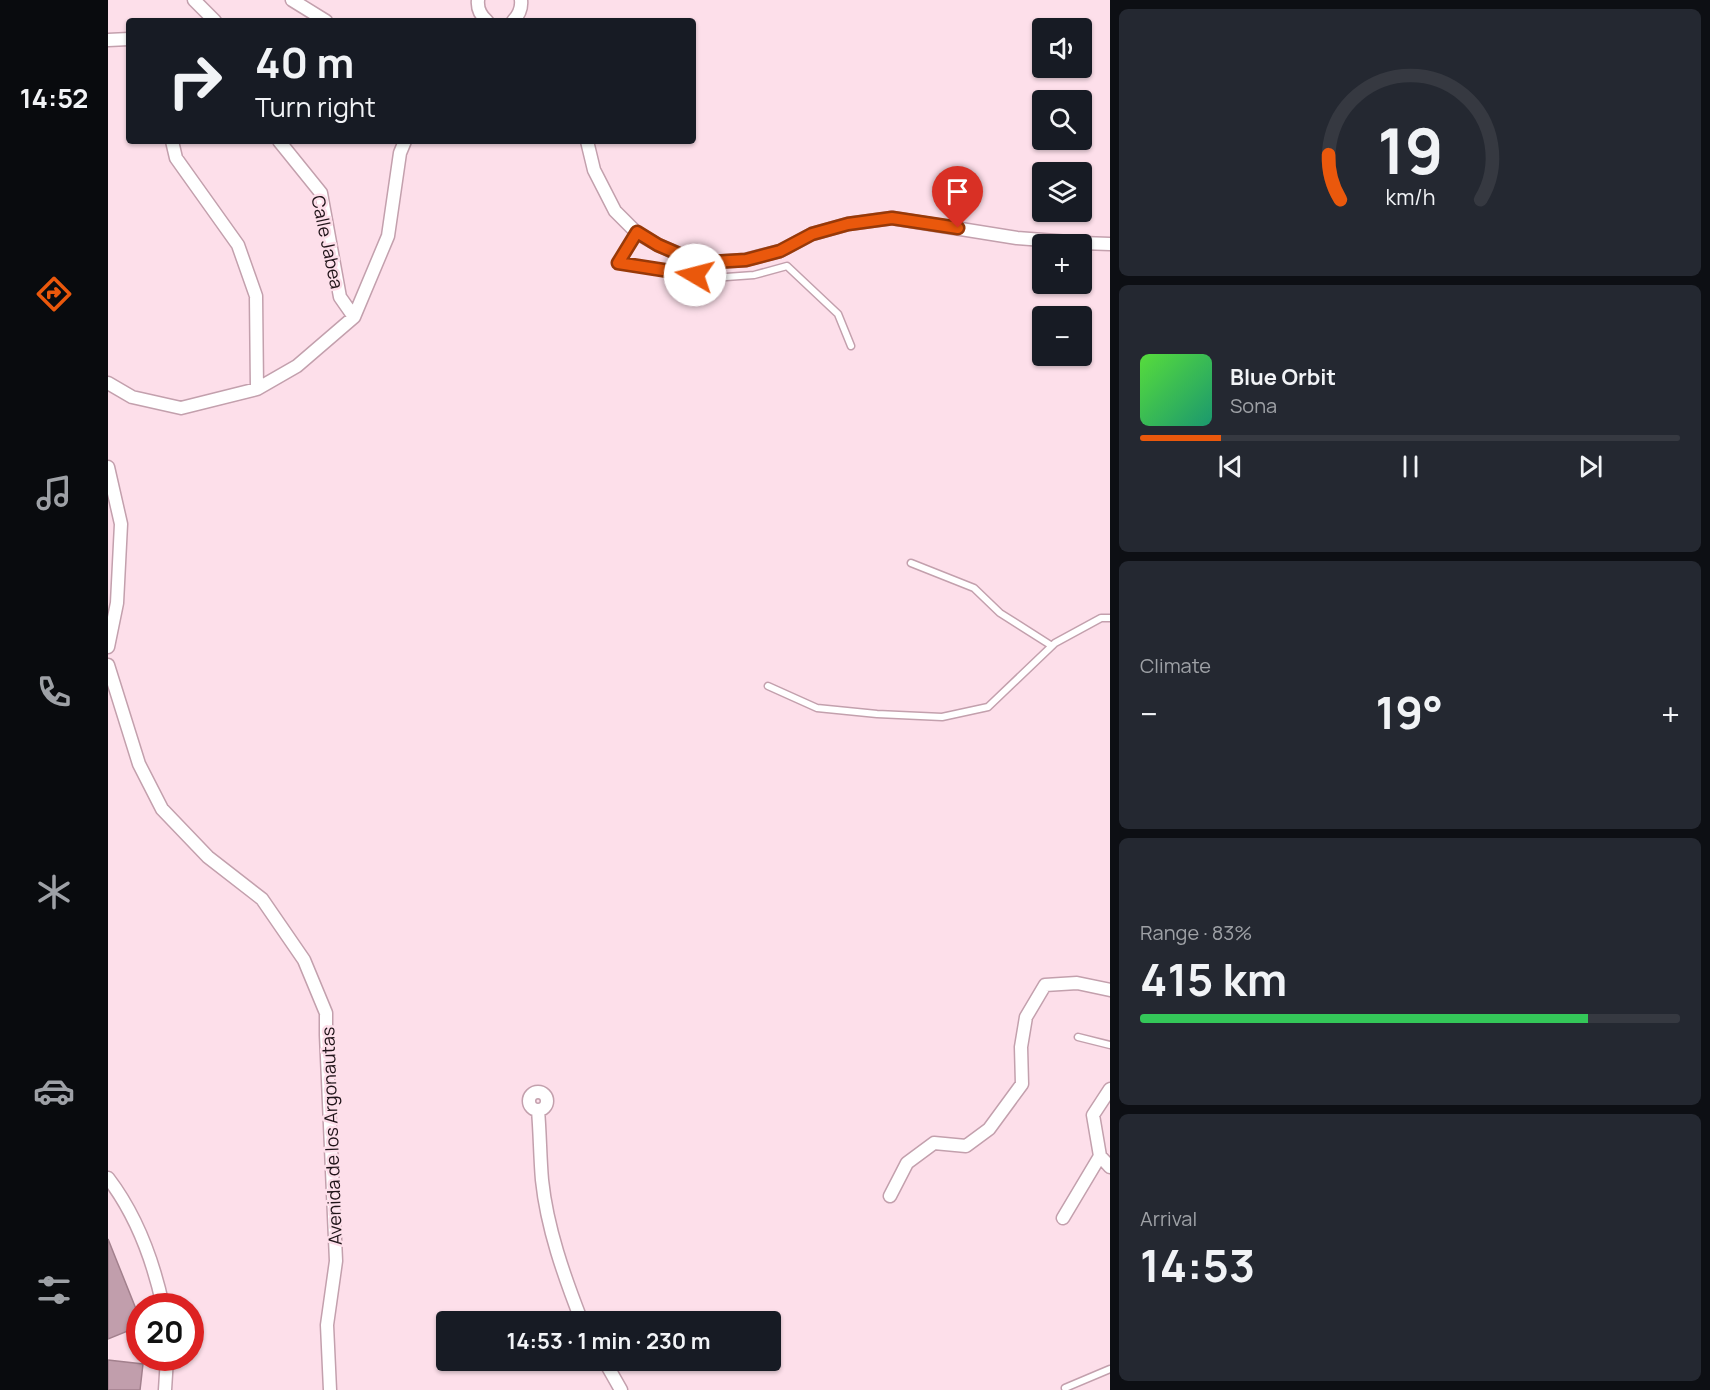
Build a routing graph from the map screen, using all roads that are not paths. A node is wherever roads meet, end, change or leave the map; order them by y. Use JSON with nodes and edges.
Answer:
{"nodes":[{"id":1,"x":194,"y":0,"type":"edge"},
{"id":2,"x":292,"y":0,"type":"edge"},
{"id":3,"x":478,"y":0,"type":"edge"},
{"id":4,"x":521,"y":0,"type":"edge"},
{"id":5,"x":212,"y":18,"type":"edge"},
{"id":6,"x":321,"y":18,"type":"edge"},
{"id":7,"x":481,"y":18,"type":"edge"},
{"id":8,"x":518,"y":18,"type":"edge"},
{"id":9,"x":126,"y":39,"type":"edge"},
{"id":10,"x":108,"y":40,"type":"edge"},
{"id":11,"x":173,"y":144,"type":"edge"},
{"id":12,"x":281,"y":144,"type":"edge"},
{"id":13,"x":588,"y":144,"type":"edge"},
{"id":14,"x":398,"y":147,"type":"edge"},
{"id":15,"x":637,"y":232,"type":"junction"},
{"id":16,"x":1110,"y":244,"type":"edge"},
{"id":17,"x":354,"y":317,"type":"junction"},
{"id":18,"x":851,"y":346,"type":"dead end"},
{"id":19,"x":108,"y":383,"type":"edge"},
{"id":20,"x":257,"y":388,"type":"junction"},
{"id":21,"x":108,"y":467,"type":"edge"},
{"id":22,"x":112,"y":505,"type":"edge"},
{"id":23,"x":911,"y":563,"type":"dead end"},
{"id":24,"x":1110,"y":618,"type":"edge"},
{"id":25,"x":1052,"y":646,"type":"junction"},
{"id":26,"x":108,"y":647,"type":"edge"},
{"id":27,"x":108,"y":665,"type":"edge"},
{"id":28,"x":768,"y":686,"type":"dead end"},
{"id":29,"x":1110,"y":990,"type":"edge"},
{"id":30,"x":1078,"y":1037,"type":"dead end"},
{"id":31,"x":1110,"y":1045,"type":"edge"},
{"id":32,"x":1110,"y":1089,"type":"edge"},
{"id":33,"x":538,"y":1110,"type":"dead end"},
{"id":34,"x":1100,"y":1156,"type":"junction"},
{"id":35,"x":1110,"y":1167,"type":"edge"},
{"id":36,"x":108,"y":1178,"type":"edge"},
{"id":37,"x":890,"y":1196,"type":"dead end"},
{"id":38,"x":1063,"y":1218,"type":"dead end"},
{"id":39,"x":160,"y":1293,"type":"edge"},
{"id":40,"x":578,"y":1311,"type":"edge"},
{"id":41,"x":1110,"y":1369,"type":"edge"},
{"id":42,"x":166,"y":1371,"type":"edge"},
{"id":43,"x":610,"y":1371,"type":"edge"},
{"id":44,"x":1065,"y":1388,"type":"dead end"},
{"id":45,"x":165,"y":1390,"type":"edge"},
{"id":46,"x":330,"y":1390,"type":"edge"},
{"id":47,"x":621,"y":1390,"type":"edge"}],
"edges":[{"from":1,"to":5,"type":"street"},
{"from":2,"to":6,"type":"street"},
{"from":3,"to":7,"type":"street"},
{"from":4,"to":8,"type":"street"},
{"from":9,"to":10,"type":"street"},
{"from":11,"to":20,"type":"street"},
{"from":12,"to":17,"type":"street","name":"Calle Jabea"},
{"from":13,"to":15,"type":"street"},
{"from":14,"to":17,"type":"street"},
{"from":15,"to":16,"type":"street"},
{"from":15,"to":18,"type":"lane"},
{"from":17,"to":20,"type":"street"},
{"from":19,"to":20,"type":"street"},
{"from":21,"to":22,"type":"street"},
{"from":22,"to":26,"type":"street"},
{"from":23,"to":25,"type":"lane"},
{"from":24,"to":25,"type":"lane"},
{"from":25,"to":28,"type":"lane"},
{"from":27,"to":46,"type":"street","name":"Avenida de los Argonautas"},
{"from":29,"to":37,"type":"street"},
{"from":30,"to":31,"type":"lane"},
{"from":32,"to":34,"type":"street"},
{"from":33,"to":40,"type":"street"},
{"from":34,"to":35,"type":"street"},
{"from":34,"to":38,"type":"street"},
{"from":36,"to":39,"type":"street"},
{"from":41,"to":44,"type":"lane"},
{"from":42,"to":45,"type":"street"},
{"from":43,"to":47,"type":"street"}]}
